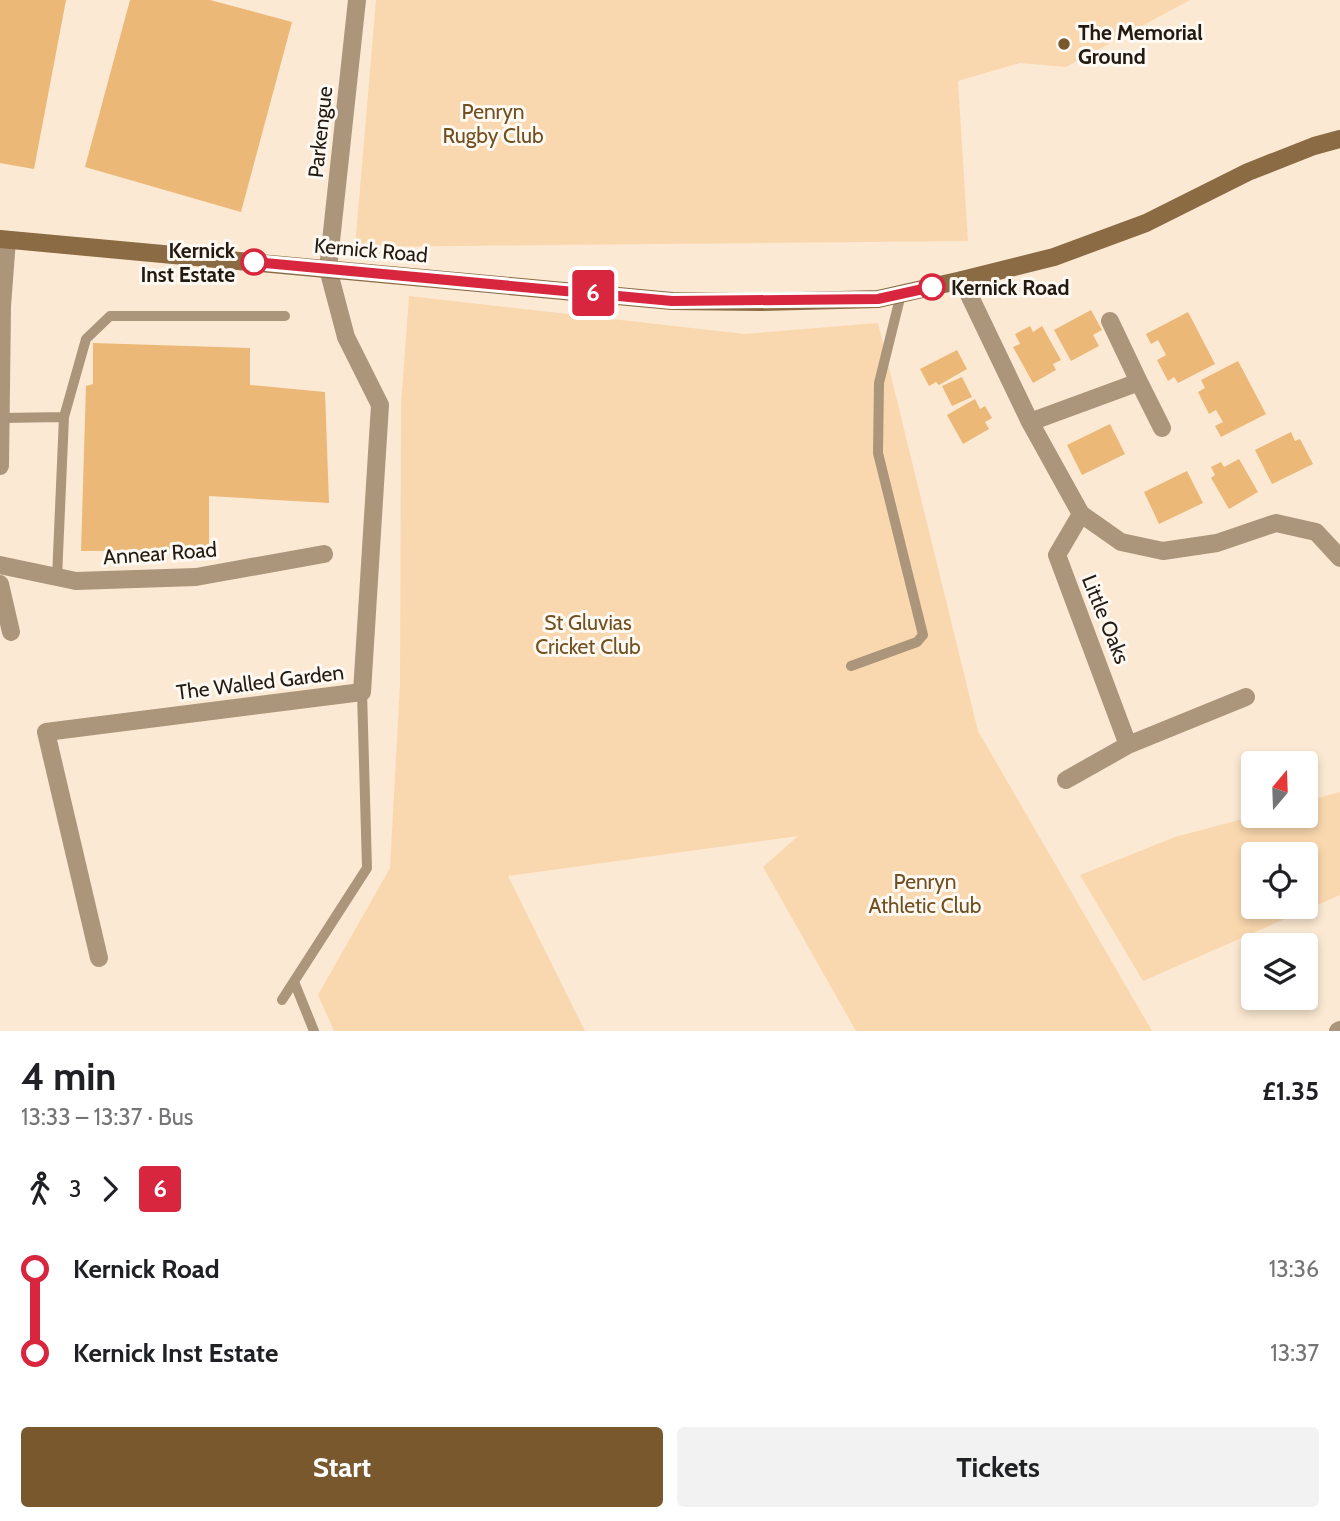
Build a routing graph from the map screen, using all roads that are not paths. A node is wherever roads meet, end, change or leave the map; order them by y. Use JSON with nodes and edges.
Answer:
{"nodes":[{"id":1,"x":357,"y":0,"type":"edge"},
{"id":2,"x":1340,"y":139,"type":"edge"},
{"id":3,"x":3,"y":240,"type":"edge"},
{"id":4,"x":328,"y":269,"type":"junction"},
{"id":5,"x":962,"y":280,"type":"junction"},
{"id":6,"x":901,"y":294,"type":"junction"},
{"id":7,"x":285,"y":316,"type":"dead end"},
{"id":8,"x":1110,"y":321,"type":"dead end"},
{"id":9,"x":1139,"y":382,"type":"junction"},
{"id":10,"x":64,"y":417,"type":"junction"},
{"id":11,"x":2,"y":418,"type":"junction"},
{"id":12,"x":1030,"y":422,"type":"junction"},
{"id":13,"x":1162,"y":428,"type":"dead end"},
{"id":14,"x":0,"y":466,"type":"edge"},
{"id":15,"x":1081,"y":514,"type":"junction"},
{"id":16,"x":324,"y":554,"type":"dead end"},
{"id":17,"x":1340,"y":558,"type":"edge"},
{"id":18,"x":0,"y":565,"type":"edge"},
{"id":19,"x":57,"y":578,"type":"junction"},
{"id":20,"x":0,"y":584,"type":"edge"},
{"id":21,"x":11,"y":632,"type":"dead end"},
{"id":22,"x":851,"y":666,"type":"dead end"},
{"id":23,"x":362,"y":692,"type":"junction"},
{"id":24,"x":1246,"y":697,"type":"dead end"},
{"id":25,"x":1128,"y":745,"type":"junction"},
{"id":26,"x":1066,"y":780,"type":"dead end"},
{"id":27,"x":99,"y":958,"type":"dead end"},
{"id":28,"x":295,"y":984,"type":"junction"},
{"id":29,"x":282,"y":1000,"type":"dead end"},
{"id":30,"x":314,"y":1031,"type":"edge"}],
"edges":[{"from":1,"to":4,"type":"street","name":"Parkengue"},
{"from":2,"to":5,"type":"street","name":"Kernick Road"},
{"from":3,"to":4,"type":"street","name":"Kernick Road"},
{"from":3,"to":11,"type":"street"},
{"from":4,"to":6,"type":"street","name":"Kernick Road"},
{"from":4,"to":23,"type":"street","name":"The Walled Garden"},
{"from":5,"to":6,"type":"street","name":"Kernick Road"},
{"from":5,"to":12,"type":"street"},
{"from":6,"to":22,"type":"lane"},
{"from":7,"to":10,"type":"lane"},
{"from":8,"to":9,"type":"street"},
{"from":9,"to":12,"type":"street"},
{"from":9,"to":13,"type":"street"},
{"from":10,"to":11,"type":"lane"},
{"from":10,"to":19,"type":"lane"},
{"from":11,"to":14,"type":"street"},
{"from":12,"to":15,"type":"street"},
{"from":15,"to":17,"type":"street"},
{"from":15,"to":25,"type":"street","name":"Little Oaks"},
{"from":16,"to":19,"type":"street","name":"Annear Road"},
{"from":18,"to":19,"type":"street","name":"Annear Road"},
{"from":20,"to":21,"type":"street"},
{"from":23,"to":27,"type":"street","name":"The Walled Garden"},
{"from":23,"to":28,"type":"lane"},
{"from":24,"to":25,"type":"street"},
{"from":25,"to":26,"type":"street"},
{"from":28,"to":29,"type":"lane"},
{"from":28,"to":30,"type":"lane"}]}
